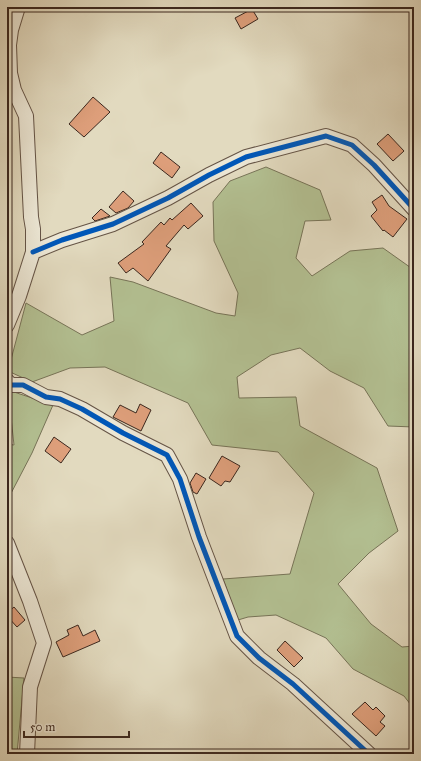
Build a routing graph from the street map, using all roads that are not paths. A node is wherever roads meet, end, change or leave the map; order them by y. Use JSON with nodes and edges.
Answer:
{"nodes":[{"id":1,"x":18,"y":7,"type":"edge"},
{"id":2,"x":414,"y":209,"type":"edge"},
{"id":3,"x":33,"y":252,"type":"junction"},
{"id":4,"x":7,"y":324,"type":"edge"},
{"id":5,"x":7,"y":381,"type":"edge"},
{"id":6,"x":7,"y":543,"type":"edge"},
{"id":7,"x":28,"y":754,"type":"edge"},
{"id":8,"x":369,"y":754,"type":"edge"}],
"edges":[{"from":1,"to":3,"type":"street"},
{"from":2,"to":3,"type":"street"},
{"from":3,"to":4,"type":"street"},
{"from":5,"to":8,"type":"street"},
{"from":6,"to":7,"type":"street"}]}
